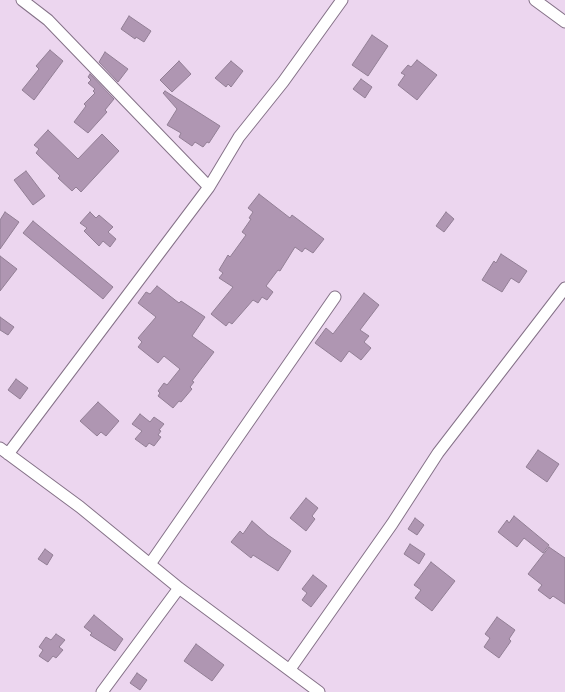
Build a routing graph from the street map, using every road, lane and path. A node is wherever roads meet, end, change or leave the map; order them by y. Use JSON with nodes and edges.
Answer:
{"nodes":[{"id":1,"x":22,"y":0,"type":"edge"},
{"id":2,"x":342,"y":0,"type":"edge"},
{"id":3,"x":535,"y":0,"type":"edge"},
{"id":4,"x":565,"y":22,"type":"edge"},
{"id":5,"x":209,"y":187,"type":"junction"},
{"id":6,"x":565,"y":288,"type":"edge"},
{"id":7,"x":335,"y":297,"type":"dead end"},
{"id":8,"x":4,"y":451,"type":"edge"},
{"id":9,"x":150,"y":564,"type":"junction"},
{"id":10,"x":179,"y":588,"type":"junction"},
{"id":11,"x":290,"y":669,"type":"junction"},
{"id":12,"x":102,"y":692,"type":"edge"},
{"id":13,"x":319,"y":692,"type":"edge"}],
"edges":[{"from":1,"to":5,"type":"street"},
{"from":2,"to":5,"type":"street"},
{"from":3,"to":4,"type":"street"},
{"from":5,"to":8,"type":"street"},
{"from":6,"to":11,"type":"street"},
{"from":7,"to":9,"type":"street"},
{"from":8,"to":9,"type":"street"},
{"from":9,"to":10,"type":"street"},
{"from":10,"to":11,"type":"street"},
{"from":10,"to":12,"type":"street"},
{"from":11,"to":13,"type":"street"}]}
